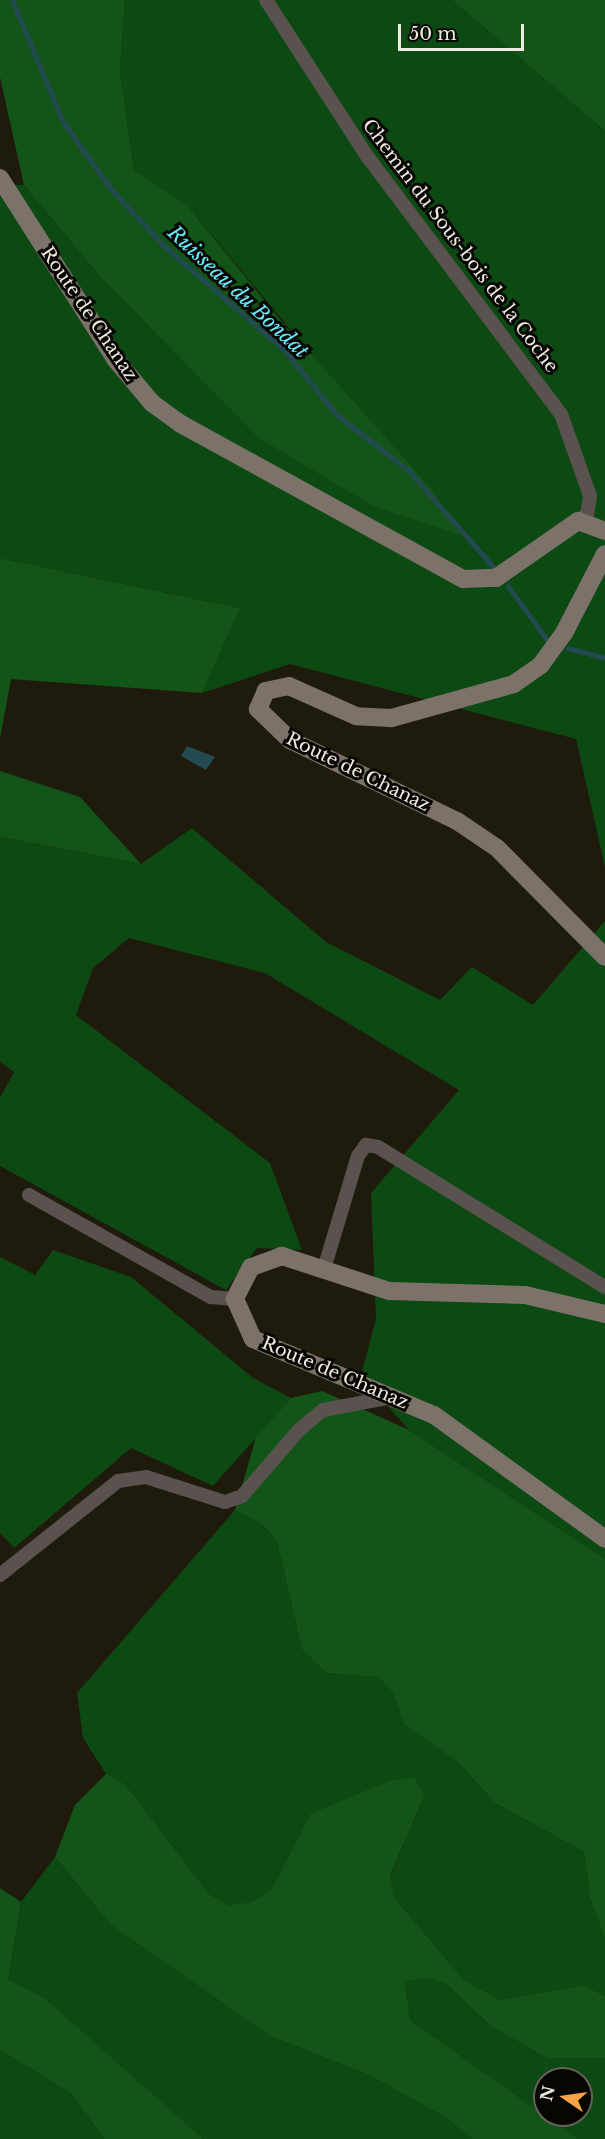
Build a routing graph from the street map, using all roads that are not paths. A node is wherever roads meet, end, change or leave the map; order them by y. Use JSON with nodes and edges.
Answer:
{"nodes":[{"id":1,"x":266,"y":0,"type":"edge"},
{"id":2,"x":0,"y":178,"type":"edge"},
{"id":3,"x":578,"y":521,"type":"junction"},
{"id":4,"x":605,"y":531,"type":"edge"},
{"id":5,"x":605,"y":554,"type":"edge"},
{"id":6,"x":605,"y":957,"type":"edge"},
{"id":7,"x":28,"y":1195,"type":"dead end"},
{"id":8,"x":324,"y":1269,"type":"junction"},
{"id":9,"x":605,"y":1287,"type":"edge"},
{"id":10,"x":235,"y":1299,"type":"junction"},
{"id":11,"x":605,"y":1314,"type":"edge"},
{"id":12,"x":392,"y":1397,"type":"junction"},
{"id":13,"x":605,"y":1539,"type":"edge"},
{"id":14,"x":2,"y":1567,"type":"edge"}],
"edges":[{"from":1,"to":3,"type":"street","name":"Chemin du Sous-bois de la Coche"},
{"from":2,"to":3,"type":"street","name":"Route de Chanaz"},
{"from":3,"to":4,"type":"street"},
{"from":5,"to":6,"type":"street","name":"Route de Chanaz"},
{"from":7,"to":10,"type":"street"},
{"from":8,"to":9,"type":"street"},
{"from":8,"to":10,"type":"street"},
{"from":8,"to":11,"type":"street"},
{"from":10,"to":12,"type":"street","name":"Route de Chanaz"},
{"from":12,"to":13,"type":"street","name":"Route de Chanaz"},
{"from":12,"to":14,"type":"street"}]}
